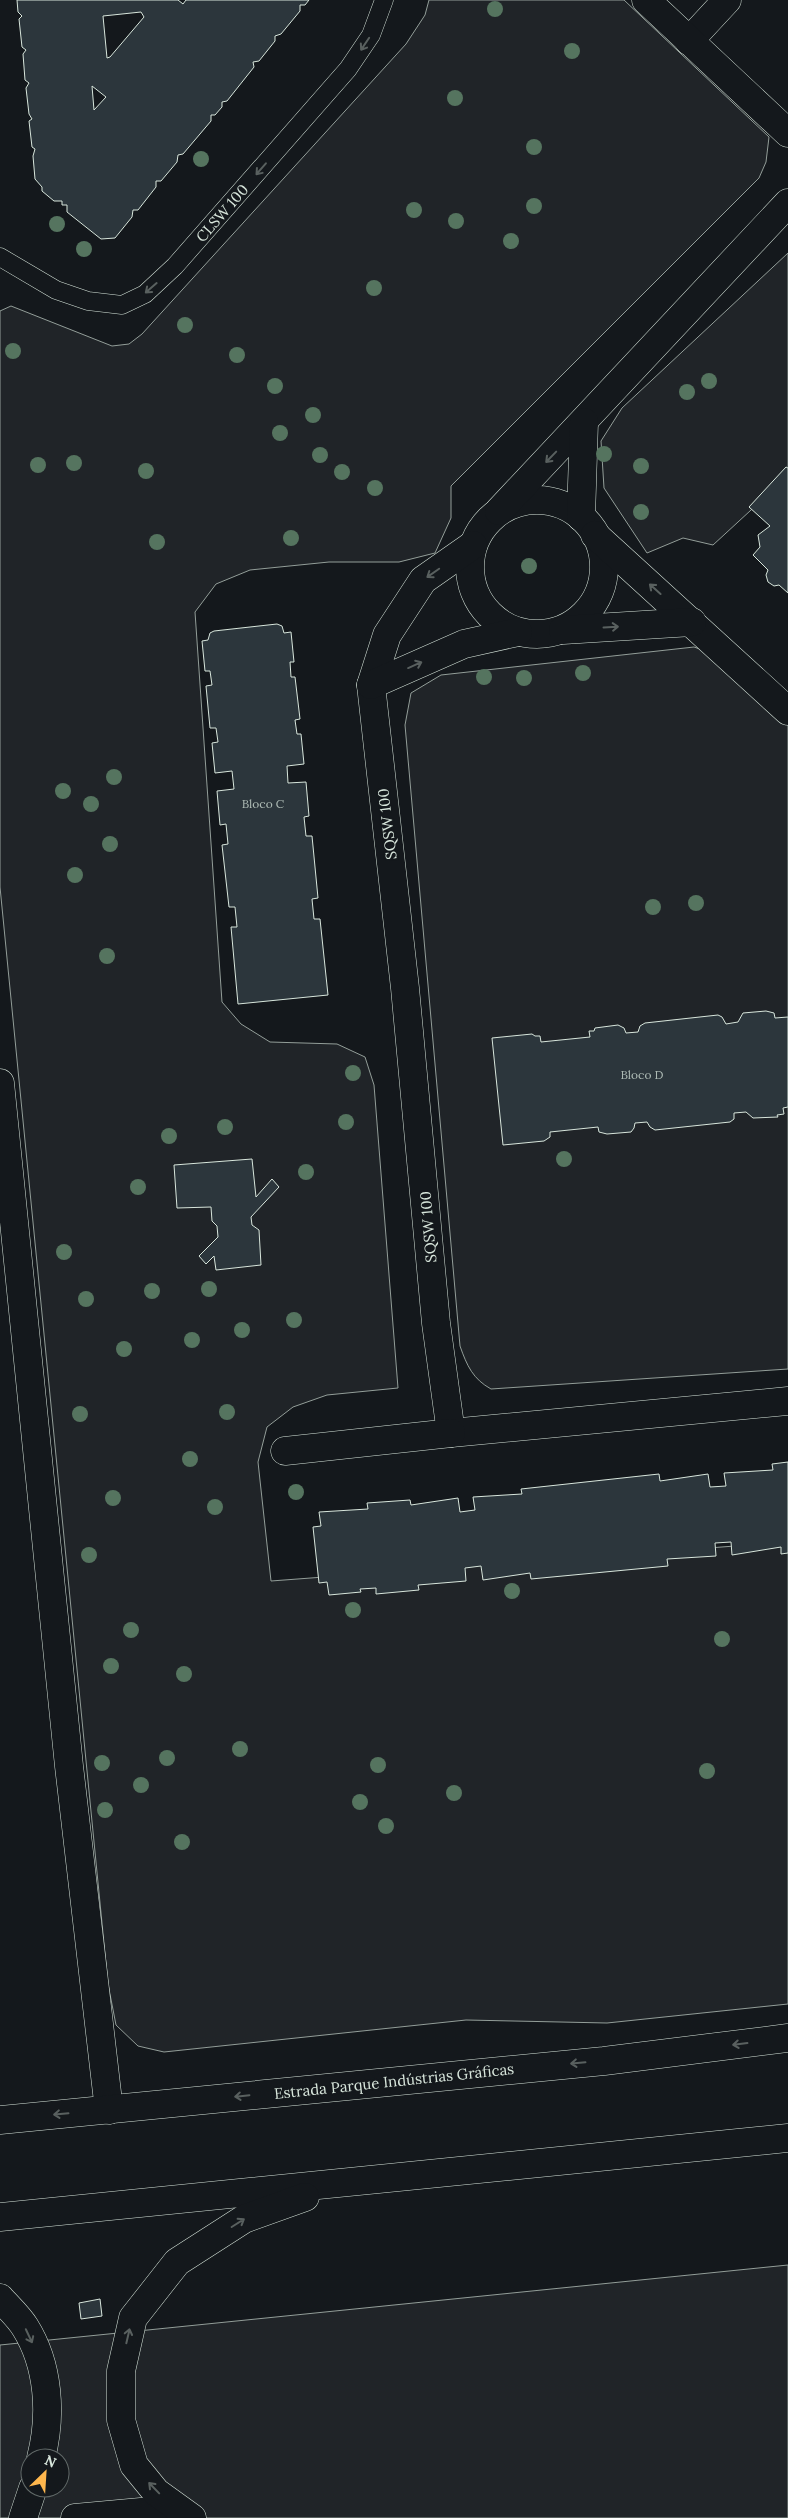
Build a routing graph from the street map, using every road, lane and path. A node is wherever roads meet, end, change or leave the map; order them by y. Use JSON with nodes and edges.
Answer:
{"nodes":[{"id":1,"x":384,"y":0,"type":"edge"},
{"id":2,"x":646,"y":0,"type":"edge"},
{"id":3,"x":727,"y":0,"type":"edge"},
{"id":4,"x":689,"y":41,"type":"junction"},
{"id":5,"x":788,"y":133,"type":"edge"},
{"id":6,"x":788,"y":203,"type":"edge"},
{"id":7,"x":0,"y":256,"type":"edge"},
{"id":8,"x":584,"y":422,"type":"junction"},
{"id":9,"x":499,"y":511,"type":"junction"},
{"id":10,"x":588,"y":526,"type":"junction"},
{"id":11,"x":473,"y":545,"type":"junction"},
{"id":12,"x":692,"y":622,"type":"junction"},
{"id":13,"x":563,"y":630,"type":"junction"},
{"id":14,"x":518,"y":632,"type":"junction"},
{"id":15,"x":371,"y":685,"type":"junction"},
{"id":16,"x":788,"y":711,"type":"edge"},
{"id":17,"x":0,"y":1083,"type":"edge"},
{"id":18,"x":788,"y":1401,"type":"edge"},
{"id":19,"x":452,"y":1433,"type":"junction"},
{"id":20,"x":285,"y":1451,"type":"dead end"},
{"id":21,"x":788,"y":2038,"type":"edge"},
{"id":22,"x":110,"y":2110,"type":"junction"},
{"id":23,"x":0,"y":2120,"type":"edge"},
{"id":24,"x":788,"y":2138,"type":"edge"},
{"id":25,"x":347,"y":2183,"type":"junction"},
{"id":26,"x":0,"y":2217,"type":"edge"},
{"id":27,"x":0,"y":2298,"type":"edge"},
{"id":28,"x":44,"y":2448,"type":"edge"},
{"id":29,"x":30,"y":2498,"type":"edge"},
{"id":30,"x":23,"y":2518,"type":"edge"},
{"id":31,"x":75,"y":2518,"type":"edge"},
{"id":32,"x":186,"y":2518,"type":"edge"},
{"id":33,"x":192,"y":2518,"type":"edge"}],
"edges":[{"from":1,"to":7,"type":"lane","name":"CLSW 100","one_way":true},
{"from":2,"to":4,"type":"street"},
{"from":3,"to":4,"type":"street"},
{"from":4,"to":5,"type":"street"},
{"from":6,"to":8,"type":"street"},
{"from":8,"to":9,"type":"street","one_way":true},
{"from":8,"to":10,"type":"street"},
{"from":9,"to":10,"type":"street"},
{"from":9,"to":11,"type":"street"},
{"from":12,"to":10,"type":"street","one_way":true},
{"from":10,"to":13,"type":"street"},
{"from":11,"to":14,"type":"street"},
{"from":11,"to":15,"type":"street","name":"SQSW 100","one_way":true},
{"from":13,"to":12,"type":"street","one_way":true},
{"from":12,"to":16,"type":"street"},
{"from":13,"to":14,"type":"street"},
{"from":15,"to":14,"type":"street","one_way":true},
{"from":15,"to":19,"type":"street","name":"SQSW 100"},
{"from":17,"to":22,"type":"street"},
{"from":18,"to":19,"type":"street"},
{"from":19,"to":20,"type":"street"},
{"from":21,"to":22,"type":"street","name":"Estrada Parque Indústrias Gráficas","one_way":true},
{"from":22,"to":23,"type":"street","name":"Estrada Parque Indústrias Gráficas","one_way":true},
{"from":24,"to":25,"type":"street"},
{"from":25,"to":26,"type":"street"},
{"from":33,"to":25,"type":"street","one_way":true},
{"from":27,"to":28,"type":"street","one_way":true},
{"from":29,"to":30,"type":"street"},
{"from":31,"to":32,"type":"street"}]}
